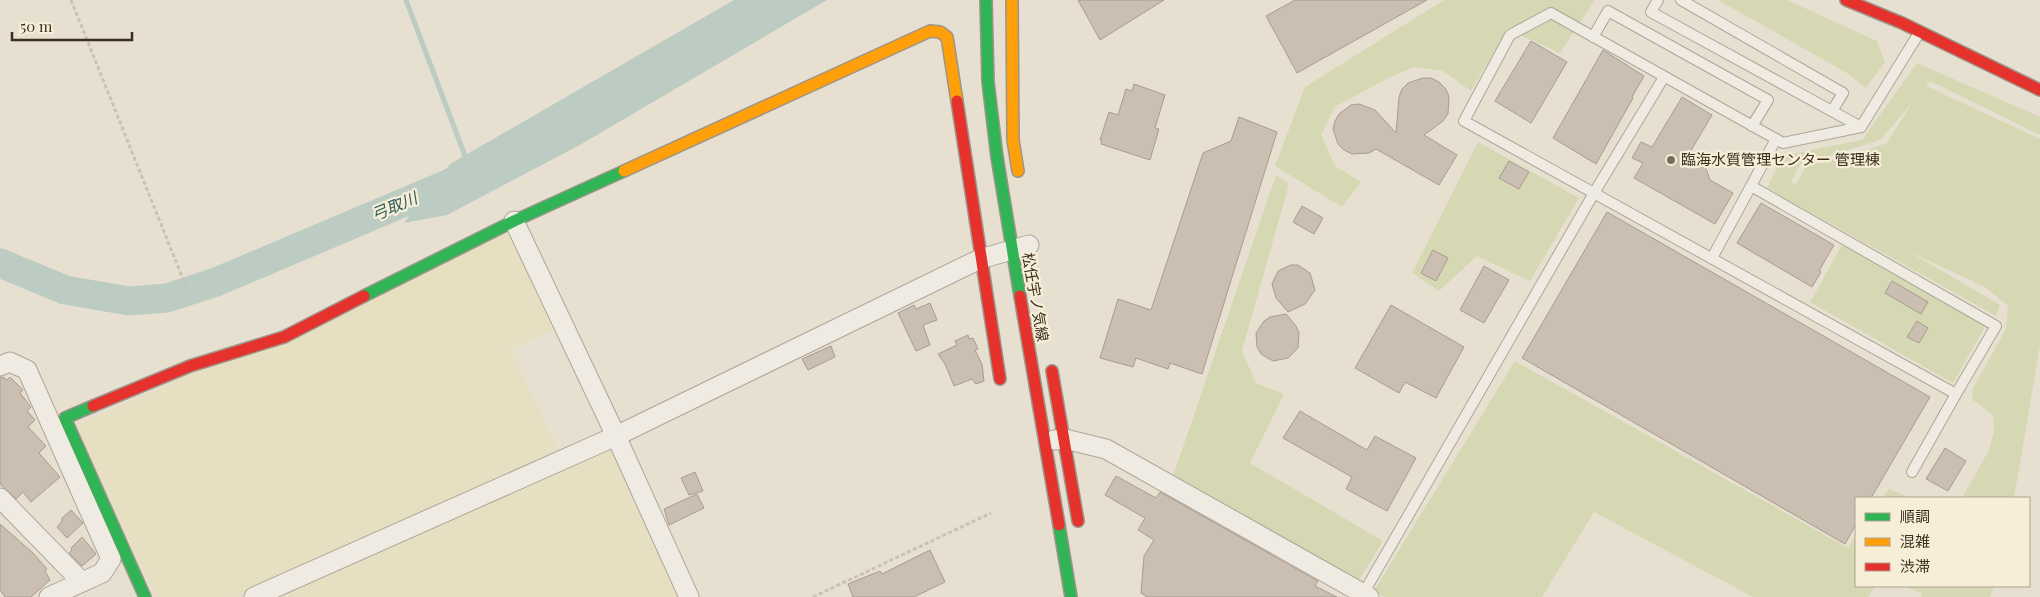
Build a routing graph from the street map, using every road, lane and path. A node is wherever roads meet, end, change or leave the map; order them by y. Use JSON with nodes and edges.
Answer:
{"nodes":[{"id":1,"x":71,"y":0,"type":"edge"},
{"id":2,"x":986,"y":0,"type":"edge"},
{"id":3,"x":1012,"y":0,"type":"edge"},
{"id":4,"x":1658,"y":0,"type":"edge"},
{"id":5,"x":1681,"y":0,"type":"edge"},
{"id":6,"x":1846,"y":0,"type":"edge"},
{"id":7,"x":1920,"y":32,"type":"junction"},
{"id":8,"x":1593,"y":37,"type":"junction"},
{"id":9,"x":1664,"y":77,"type":"junction"},
{"id":10,"x":2040,"y":90,"type":"edge"},
{"id":11,"x":1832,"y":111,"type":"junction"},
{"id":12,"x":1752,"y":126,"type":"junction"},
{"id":13,"x":1862,"y":127,"type":"junction"},
{"id":14,"x":1776,"y":139,"type":"junction"},
{"id":15,"x":1019,"y":178,"type":"dead end"},
{"id":16,"x":1751,"y":186,"type":"junction"},
{"id":17,"x":1594,"y":193,"type":"junction"},
{"id":18,"x":514,"y":222,"type":"junction"},
{"id":19,"x":1025,"y":246,"type":"junction"},
{"id":20,"x":1712,"y":258,"type":"junction"},
{"id":21,"x":980,"y":259,"type":"junction"},
{"id":22,"x":187,"y":288,"type":"dead end"},
{"id":23,"x":1050,"y":361,"type":"dead end"},
{"id":24,"x":0,"y":366,"type":"edge"},
{"id":25,"x":1000,"y":378,"type":"dead end"},
{"id":26,"x":1956,"y":394,"type":"junction"},
{"id":27,"x":616,"y":436,"type":"junction"},
{"id":28,"x":1065,"y":439,"type":"junction"},
{"id":29,"x":1046,"y":441,"type":"junction"},
{"id":30,"x":1912,"y":472,"type":"dead end"},
{"id":31,"x":0,"y":498,"type":"edge"},
{"id":32,"x":991,"y":513,"type":"dead end"},
{"id":33,"x":1079,"y":530,"type":"dead end"},
{"id":34,"x":82,"y":582,"type":"junction"},
{"id":35,"x":1366,"y":595,"type":"edge"},
{"id":36,"x":49,"y":597,"type":"edge"},
{"id":37,"x":145,"y":597,"type":"edge"},
{"id":38,"x":254,"y":597,"type":"edge"},
{"id":39,"x":689,"y":597,"type":"edge"},
{"id":40,"x":813,"y":597,"type":"edge"},
{"id":41,"x":1071,"y":597,"type":"edge"}],
"edges":[{"from":1,"to":22,"type":"path"},
{"from":2,"to":19,"type":"street","name":"松任宇ノ気線"},
{"from":3,"to":15,"type":"street"},
{"from":4,"to":11,"type":"lane"},
{"from":5,"to":11,"type":"lane"},
{"from":6,"to":7,"type":"street"},
{"from":7,"to":10,"type":"street"},
{"from":7,"to":13,"type":"lane"},
{"from":8,"to":9,"type":"lane"},
{"from":8,"to":12,"type":"lane"},
{"from":8,"to":17,"type":"lane"},
{"from":9,"to":12,"type":"lane"},
{"from":9,"to":17,"type":"lane"},
{"from":11,"to":13,"type":"lane"},
{"from":12,"to":14,"type":"lane"},
{"from":13,"to":14,"type":"lane"},
{"from":14,"to":16,"type":"lane"},
{"from":16,"to":20,"type":"lane"},
{"from":16,"to":26,"type":"lane"},
{"from":17,"to":20,"type":"lane"},
{"from":17,"to":35,"type":"lane"},
{"from":18,"to":21,"type":"street"},
{"from":18,"to":27,"type":"street"},
{"from":18,"to":37,"type":"street"},
{"from":19,"to":21,"type":"street"},
{"from":19,"to":29,"type":"street","name":"松任宇ノ気線"},
{"from":20,"to":26,"type":"lane"},
{"from":21,"to":25,"type":"street"},
{"from":21,"to":27,"type":"street"},
{"from":23,"to":28,"type":"street","name":"松任宇ノ気線"},
{"from":24,"to":34,"type":"street"},
{"from":26,"to":30,"type":"lane"},
{"from":27,"to":38,"type":"street"},
{"from":27,"to":39,"type":"street"},
{"from":28,"to":29,"type":"street"},
{"from":28,"to":33,"type":"street","name":"松任宇ノ気線"},
{"from":28,"to":35,"type":"street"},
{"from":29,"to":41,"type":"street","name":"松任宇ノ気線"},
{"from":31,"to":34,"type":"street"},
{"from":32,"to":40,"type":"path"},
{"from":34,"to":36,"type":"street"}]}
